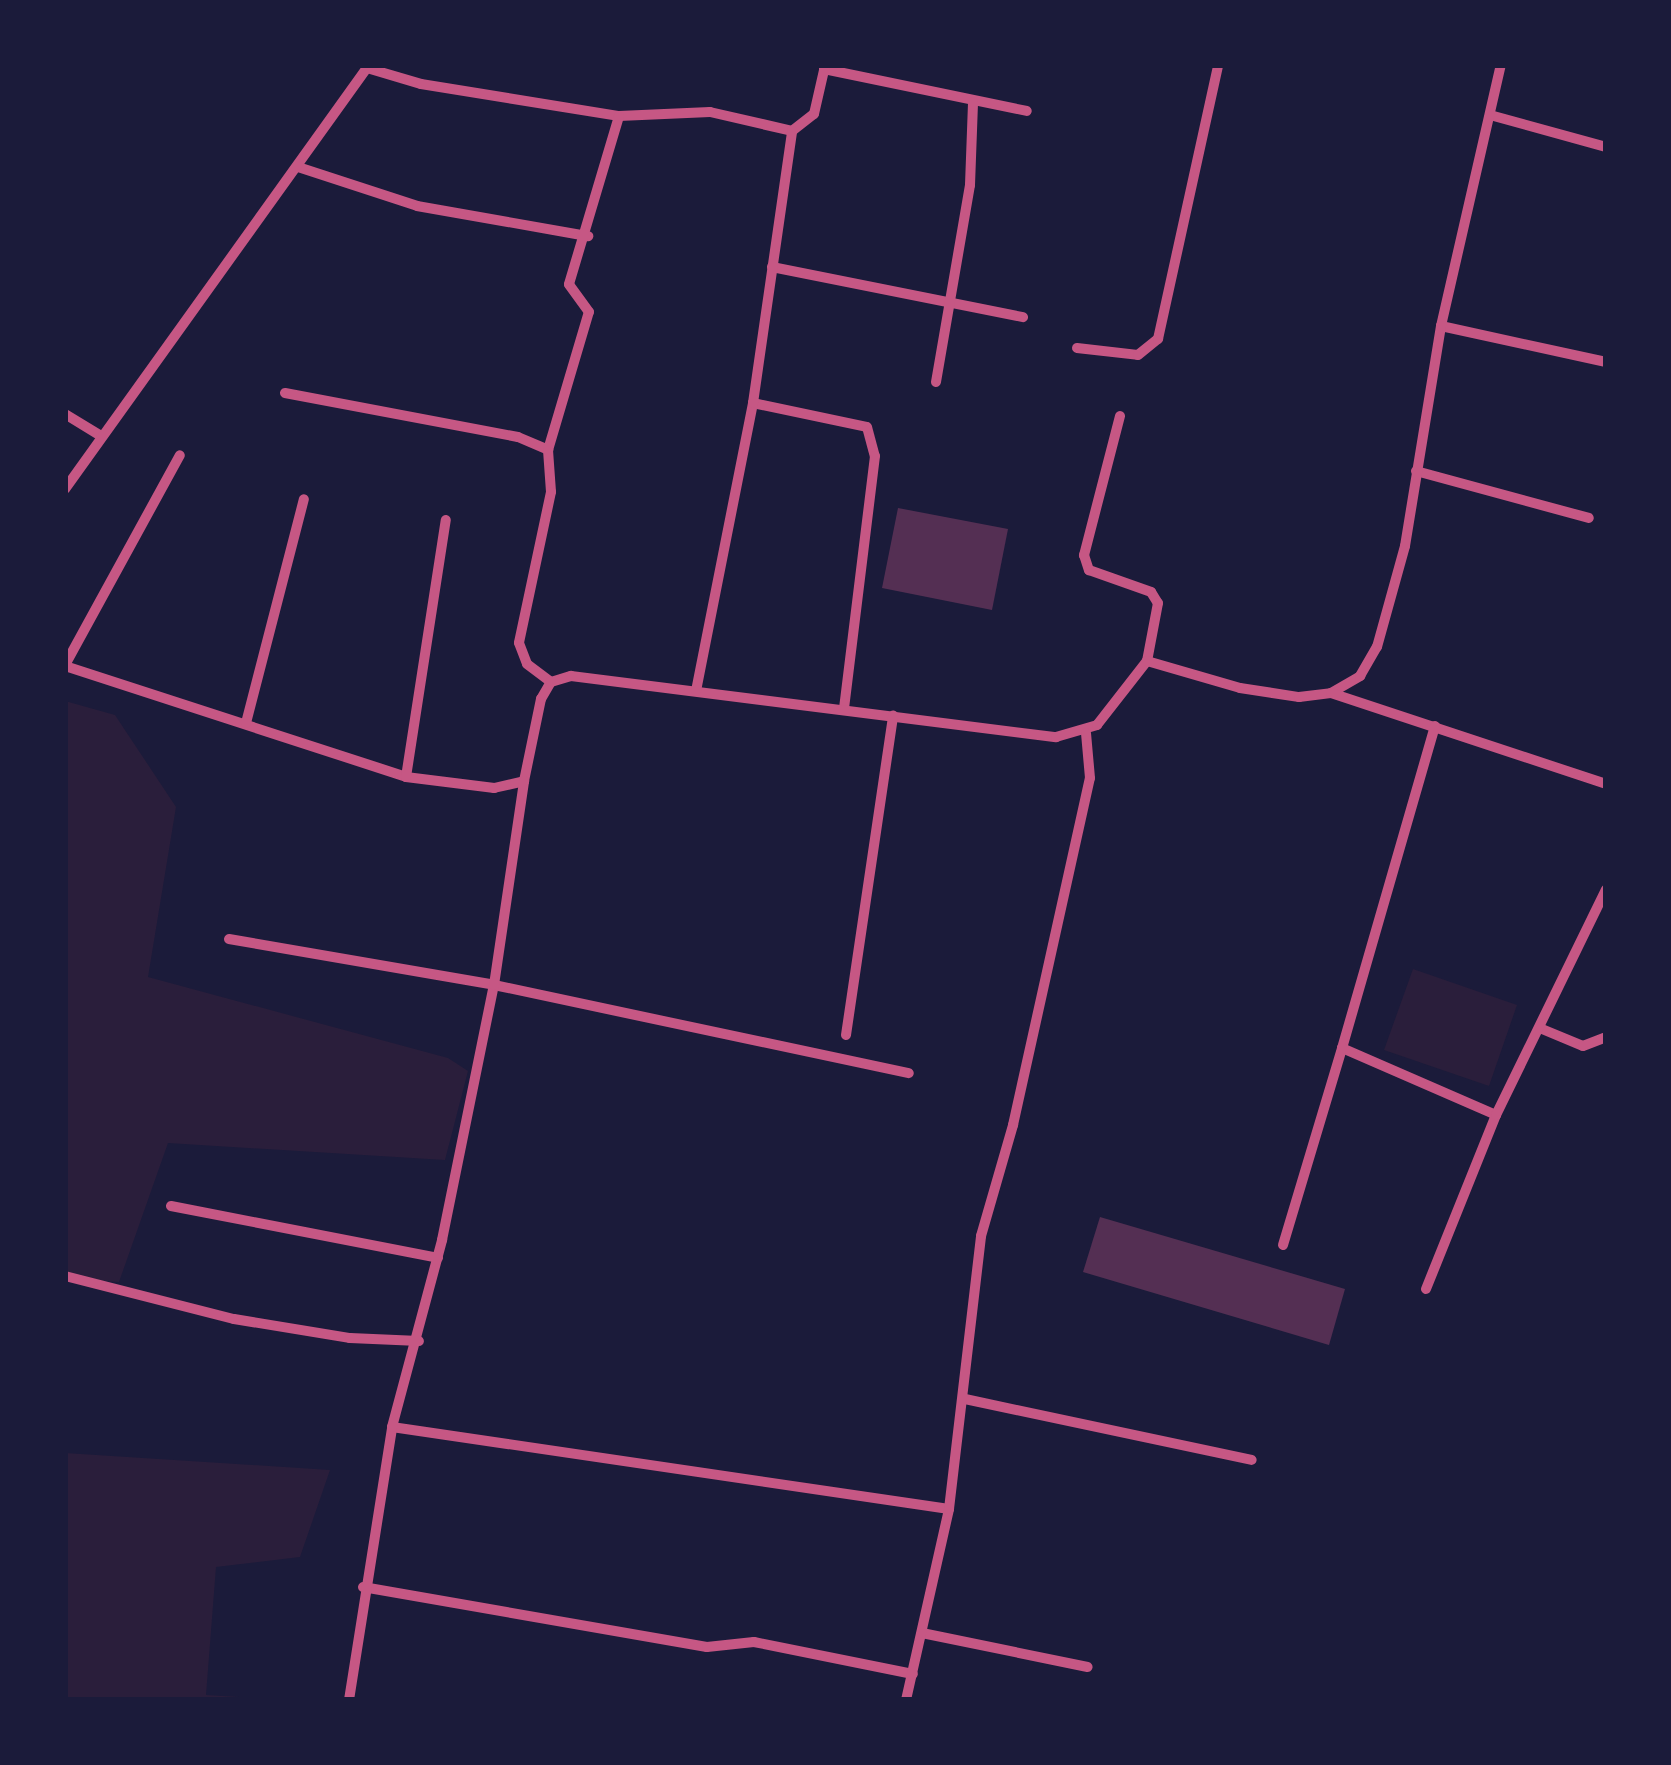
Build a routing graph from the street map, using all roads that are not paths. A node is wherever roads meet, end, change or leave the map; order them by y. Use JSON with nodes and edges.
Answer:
{"nodes":[{"id":1,"x":1218,"y":65,"type":"edge"},
{"id":2,"x":1501,"y":65,"type":"edge"},
{"id":3,"x":368,"y":66,"type":"edge"},
{"id":4,"x":824,"y":67,"type":"edge"},
{"id":5,"x":974,"y":102,"type":"junction"},
{"id":6,"x":1027,"y":111,"type":"dead end"},
{"id":7,"x":1490,"y":114,"type":"junction"},
{"id":8,"x":619,"y":116,"type":"junction"},
{"id":9,"x":792,"y":131,"type":"junction"},
{"id":10,"x":1606,"y":147,"type":"edge"},
{"id":11,"x":298,"y":166,"type":"junction"},
{"id":12,"x":588,"y":236,"type":"junction"},
{"id":13,"x":772,"y":266,"type":"junction"},
{"id":14,"x":949,"y":302,"type":"junction"},
{"id":15,"x":1024,"y":317,"type":"dead end"},
{"id":16,"x":1441,"y":326,"type":"junction"},
{"id":17,"x":1076,"y":348,"type":"dead end"},
{"id":18,"x":1606,"y":362,"type":"edge"},
{"id":19,"x":936,"y":382,"type":"dead end"},
{"id":20,"x":286,"y":392,"type":"dead end"},
{"id":21,"x":753,"y":404,"type":"junction"},
{"id":22,"x":65,"y":414,"type":"edge"},
{"id":23,"x":1120,"y":416,"type":"dead end"},
{"id":24,"x":100,"y":436,"type":"junction"},
{"id":25,"x":548,"y":450,"type":"junction"},
{"id":26,"x":180,"y":455,"type":"dead end"},
{"id":27,"x":1416,"y":471,"type":"junction"},
{"id":28,"x":65,"y":490,"type":"edge"},
{"id":29,"x":304,"y":499,"type":"dead end"},
{"id":30,"x":1589,"y":518,"type":"dead end"},
{"id":31,"x":446,"y":520,"type":"dead end"},
{"id":32,"x":1148,"y":661,"type":"junction"},
{"id":33,"x":65,"y":666,"type":"edge"},
{"id":34,"x":551,"y":682,"type":"junction"},
{"id":35,"x":696,"y":691,"type":"junction"},
{"id":36,"x":1331,"y":693,"type":"junction"},
{"id":37,"x":844,"y":708,"type":"junction"},
{"id":38,"x":893,"y":715,"type":"junction"},
{"id":39,"x":246,"y":722,"type":"junction"},
{"id":40,"x":1436,"y":726,"type":"junction"},
{"id":41,"x":1086,"y":733,"type":"junction"},
{"id":42,"x":406,"y":777,"type":"junction"},
{"id":43,"x":524,"y":781,"type":"junction"},
{"id":44,"x":1606,"y":784,"type":"edge"},
{"id":45,"x":1606,"y":889,"type":"edge"},
{"id":46,"x":229,"y":938,"type":"dead end"},
{"id":47,"x":494,"y":986,"type":"junction"},
{"id":48,"x":1542,"y":1029,"type":"junction"},
{"id":49,"x":846,"y":1035,"type":"dead end"},
{"id":50,"x":1606,"y":1037,"type":"edge"},
{"id":51,"x":1342,"y":1048,"type":"junction"},
{"id":52,"x":909,"y":1073,"type":"dead end"},
{"id":53,"x":1496,"y":1115,"type":"junction"},
{"id":54,"x":172,"y":1206,"type":"dead end"},
{"id":55,"x":1283,"y":1245,"type":"dead end"},
{"id":56,"x":438,"y":1258,"type":"junction"},
{"id":57,"x":65,"y":1276,"type":"edge"},
{"id":58,"x":1426,"y":1289,"type":"dead end"},
{"id":59,"x":419,"y":1341,"type":"junction"},
{"id":60,"x":965,"y":1399,"type":"junction"},
{"id":61,"x":392,"y":1427,"type":"junction"},
{"id":62,"x":1252,"y":1460,"type":"dead end"},
{"id":63,"x":949,"y":1508,"type":"junction"},
{"id":64,"x":363,"y":1587,"type":"junction"},
{"id":65,"x":922,"y":1633,"type":"junction"},
{"id":66,"x":1088,"y":1667,"type":"dead end"},
{"id":67,"x":913,"y":1674,"type":"junction"},
{"id":68,"x":349,"y":1700,"type":"edge"},
{"id":69,"x":906,"y":1700,"type":"edge"}],
"edges":[{"from":1,"to":17,"type":"street"},
{"from":2,"to":7,"type":"street"},
{"from":3,"to":8,"type":"street"},
{"from":3,"to":11,"type":"street"},
{"from":4,"to":5,"type":"street"},
{"from":4,"to":9,"type":"street"},
{"from":5,"to":6,"type":"street"},
{"from":5,"to":14,"type":"street"},
{"from":7,"to":10,"type":"street"},
{"from":7,"to":16,"type":"street"},
{"from":8,"to":9,"type":"street"},
{"from":8,"to":12,"type":"street"},
{"from":9,"to":13,"type":"street"},
{"from":11,"to":12,"type":"street"},
{"from":11,"to":24,"type":"street"},
{"from":12,"to":25,"type":"street"},
{"from":13,"to":14,"type":"street"},
{"from":13,"to":21,"type":"street"},
{"from":14,"to":15,"type":"street"},
{"from":14,"to":19,"type":"street"},
{"from":16,"to":18,"type":"street"},
{"from":16,"to":27,"type":"street"},
{"from":20,"to":25,"type":"street"},
{"from":21,"to":35,"type":"street"},
{"from":21,"to":37,"type":"street"},
{"from":22,"to":24,"type":"street"},
{"from":23,"to":32,"type":"street"},
{"from":24,"to":28,"type":"street"},
{"from":25,"to":34,"type":"street"},
{"from":26,"to":33,"type":"street"},
{"from":27,"to":30,"type":"street"},
{"from":27,"to":36,"type":"street"},
{"from":29,"to":39,"type":"street"},
{"from":31,"to":42,"type":"street"},
{"from":32,"to":36,"type":"street"},
{"from":32,"to":41,"type":"street"},
{"from":33,"to":39,"type":"street"},
{"from":34,"to":35,"type":"street"},
{"from":34,"to":43,"type":"street"},
{"from":35,"to":37,"type":"street"},
{"from":36,"to":40,"type":"street"},
{"from":37,"to":38,"type":"street"},
{"from":38,"to":41,"type":"street"},
{"from":38,"to":49,"type":"street"},
{"from":39,"to":42,"type":"street"},
{"from":40,"to":44,"type":"street"},
{"from":40,"to":51,"type":"street"},
{"from":41,"to":60,"type":"street"},
{"from":42,"to":43,"type":"street"},
{"from":43,"to":47,"type":"street"},
{"from":45,"to":48,"type":"street"},
{"from":46,"to":47,"type":"street"},
{"from":47,"to":52,"type":"street"},
{"from":47,"to":56,"type":"street"},
{"from":48,"to":50,"type":"street"},
{"from":48,"to":53,"type":"street"},
{"from":51,"to":53,"type":"street"},
{"from":51,"to":55,"type":"street"},
{"from":53,"to":58,"type":"street"},
{"from":54,"to":56,"type":"street"},
{"from":56,"to":59,"type":"street"},
{"from":57,"to":59,"type":"street"},
{"from":59,"to":61,"type":"street"},
{"from":60,"to":62,"type":"street"},
{"from":60,"to":63,"type":"street"},
{"from":61,"to":63,"type":"street"},
{"from":61,"to":64,"type":"street"},
{"from":63,"to":65,"type":"street"},
{"from":64,"to":67,"type":"street"},
{"from":64,"to":68,"type":"street"},
{"from":65,"to":66,"type":"street"},
{"from":65,"to":67,"type":"street"},
{"from":67,"to":69,"type":"street"}]}
